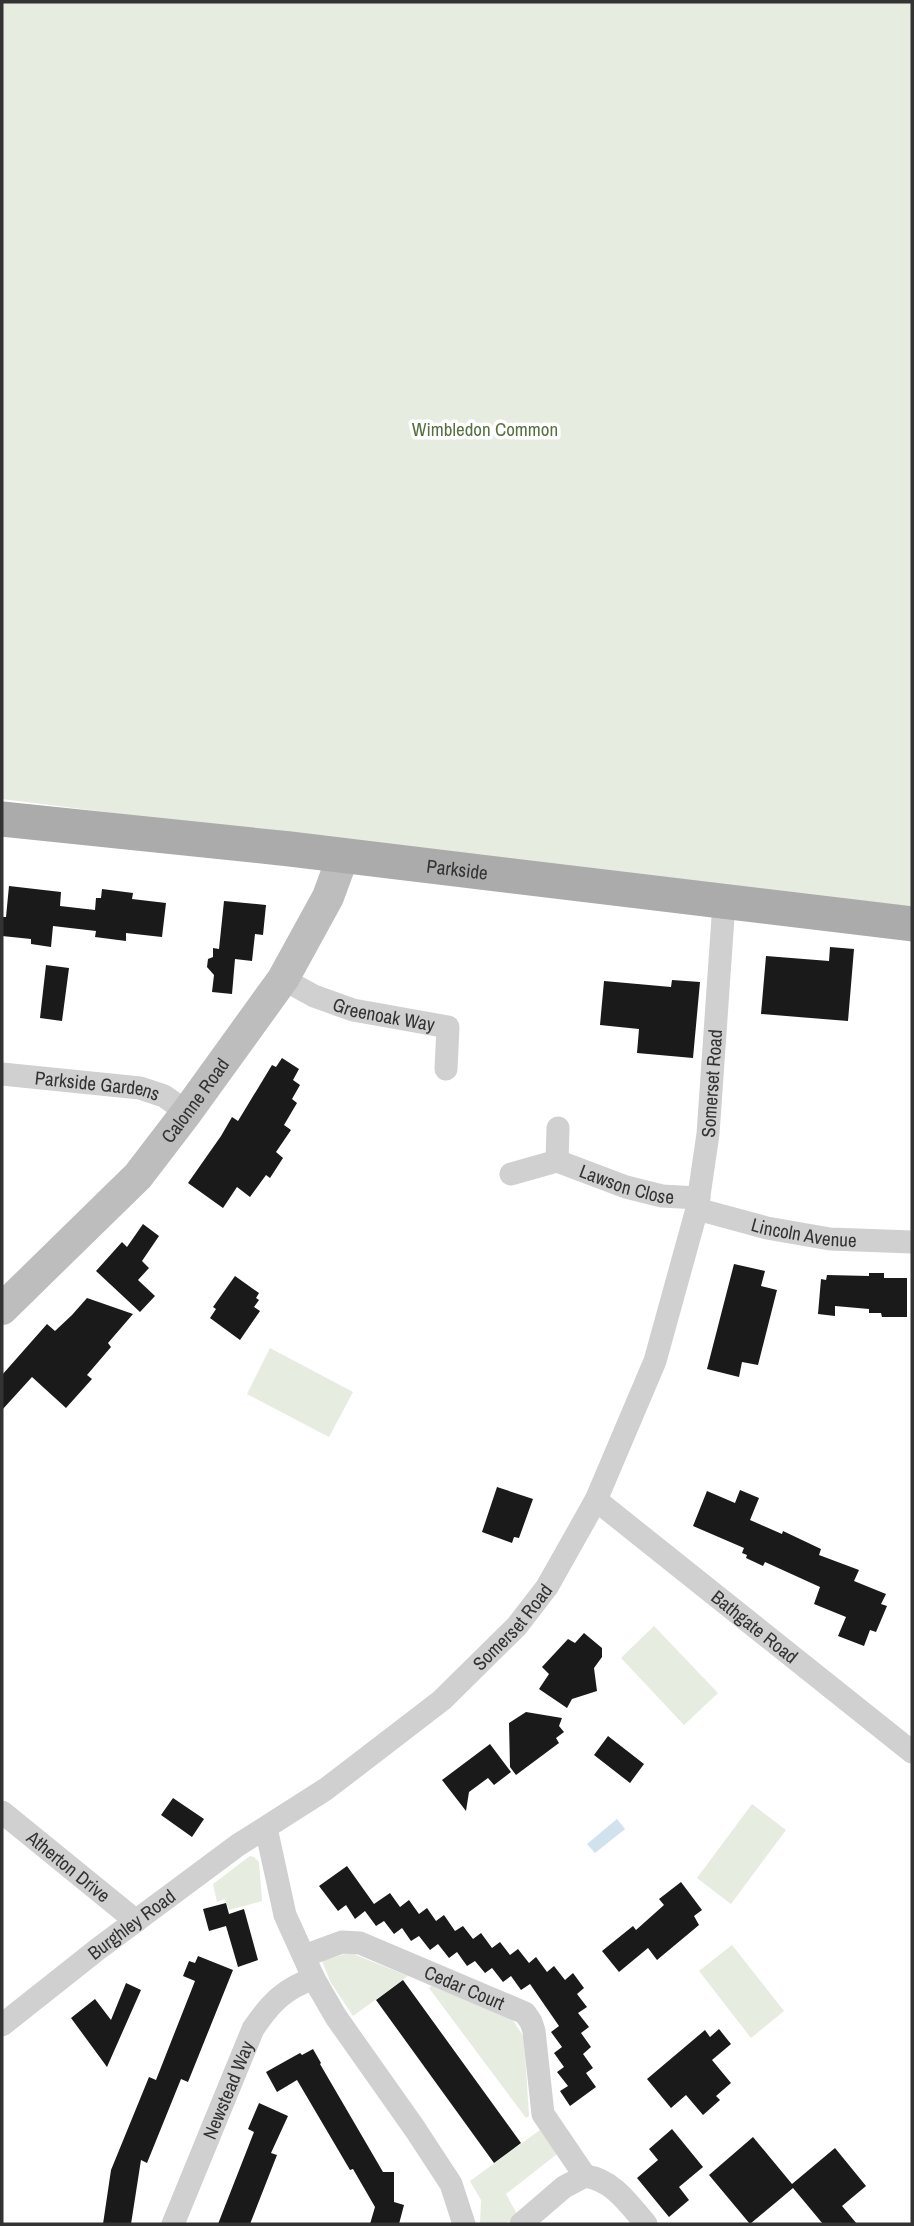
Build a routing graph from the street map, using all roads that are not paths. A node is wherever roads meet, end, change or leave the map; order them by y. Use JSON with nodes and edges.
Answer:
{"nodes":[{"id":1,"x":2,"y":819,"type":"edge"},
{"id":2,"x":343,"y":856,"type":"junction"},
{"id":3,"x":724,"y":903,"type":"junction"},
{"id":4,"x":912,"y":924,"type":"edge"},
{"id":5,"x":283,"y":979,"type":"junction"},
{"id":6,"x":446,"y":1069,"type":"dead end"},
{"id":7,"x":2,"y":1074,"type":"edge"},
{"id":8,"x":187,"y":1112,"type":"junction"},
{"id":9,"x":558,"y":1128,"type":"dead end"},
{"id":10,"x":557,"y":1161,"type":"junction"},
{"id":11,"x":511,"y":1174,"type":"dead end"},
{"id":12,"x":698,"y":1204,"type":"junction"},
{"id":13,"x":912,"y":1242,"type":"edge"},
{"id":14,"x":2,"y":1309,"type":"edge"},
{"id":15,"x":596,"y":1500,"type":"junction"},
{"id":16,"x":912,"y":1752,"type":"edge"},
{"id":17,"x":2,"y":1812,"type":"edge"},
{"id":18,"x":267,"y":1828,"type":"junction"},
{"id":19,"x":136,"y":1922,"type":"junction"},
{"id":20,"x":304,"y":1956,"type":"junction"},
{"id":21,"x":314,"y":1979,"type":"junction"},
{"id":22,"x":2,"y":2025,"type":"edge"},
{"id":23,"x":584,"y":2176,"type":"junction"},
{"id":24,"x":173,"y":2224,"type":"edge"},
{"id":25,"x":464,"y":2224,"type":"edge"},
{"id":26,"x":521,"y":2224,"type":"edge"},
{"id":27,"x":646,"y":2224,"type":"edge"}],
"edges":[{"from":1,"to":2,"type":"main road","name":"Parkside"},
{"from":2,"to":3,"type":"main road","name":"Parkside"},
{"from":2,"to":5,"type":"street","name":"Calonne Road"},
{"from":3,"to":4,"type":"main road","name":"Parkside"},
{"from":3,"to":12,"type":"street","name":"Somerset Road"},
{"from":5,"to":6,"type":"street","name":"Greenoak Way"},
{"from":5,"to":8,"type":"street","name":"Calonne Road"},
{"from":7,"to":8,"type":"street","name":"Parkside Gardens"},
{"from":8,"to":14,"type":"street","name":"Calonne Road"},
{"from":9,"to":10,"type":"street","name":"Lawson Close"},
{"from":10,"to":11,"type":"street","name":"Lawson Close"},
{"from":10,"to":12,"type":"street","name":"Lawson Close"},
{"from":12,"to":13,"type":"street","name":"Lincoln Avenue"},
{"from":12,"to":15,"type":"street","name":"Somerset Road"},
{"from":15,"to":16,"type":"street","name":"Bathgate Road"},
{"from":15,"to":18,"type":"street","name":"Somerset Road"},
{"from":17,"to":19,"type":"street","name":"Atherton Drive"},
{"from":18,"to":19,"type":"street","name":"Burghley Road"},
{"from":18,"to":20,"type":"street"},
{"from":19,"to":22,"type":"street","name":"Burghley Road"},
{"from":20,"to":21,"type":"street"},
{"from":20,"to":23,"type":"street","name":"Cedar Court"},
{"from":21,"to":24,"type":"street","name":"Newstead Way"},
{"from":21,"to":25,"type":"street"},
{"from":23,"to":26,"type":"street"},
{"from":23,"to":27,"type":"street"}]}
